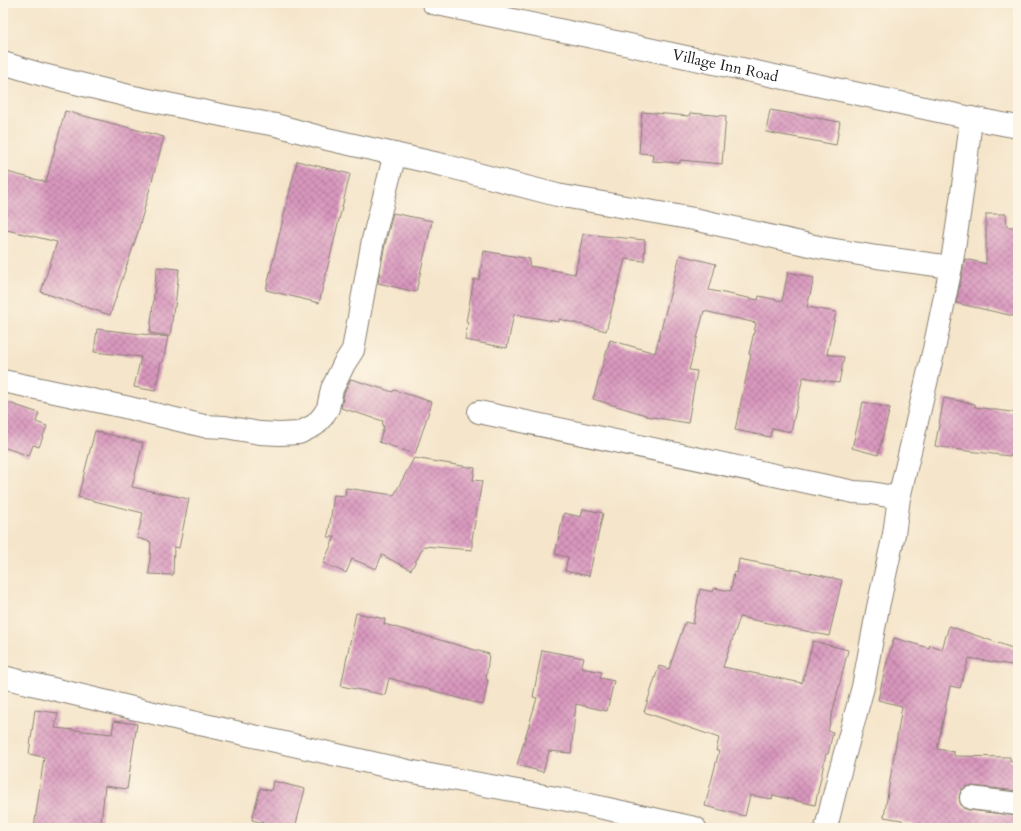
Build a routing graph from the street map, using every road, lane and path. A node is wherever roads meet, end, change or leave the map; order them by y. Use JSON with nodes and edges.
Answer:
{"nodes":[{"id":1,"x":433,"y":3,"type":"edge"},
{"id":2,"x":3,"y":63,"type":"edge"},
{"id":3,"x":971,"y":118,"type":"junction"},
{"id":4,"x":1018,"y":127,"type":"edge"},
{"id":5,"x":395,"y":154,"type":"junction"},
{"id":6,"x":951,"y":267,"type":"junction"},
{"id":7,"x":3,"y":381,"type":"edge"},
{"id":8,"x":479,"y":412,"type":"dead end"},
{"id":9,"x":899,"y":498,"type":"junction"},
{"id":10,"x":3,"y":677,"type":"edge"},
{"id":11,"x":971,"y":798,"type":"dead end"},
{"id":12,"x":1018,"y":804,"type":"edge"},
{"id":13,"x":619,"y":820,"type":"edge"},
{"id":14,"x":695,"y":828,"type":"edge"},
{"id":15,"x":826,"y":828,"type":"edge"}],
"edges":[{"from":1,"to":3,"type":"street","name":"Village Inn Road"},
{"from":2,"to":5,"type":"street"},
{"from":3,"to":4,"type":"street","name":"Village Inn Road"},
{"from":3,"to":6,"type":"street"},
{"from":5,"to":6,"type":"street"},
{"from":5,"to":7,"type":"street"},
{"from":6,"to":9,"type":"street"},
{"from":8,"to":9,"type":"street"},
{"from":9,"to":15,"type":"street"},
{"from":10,"to":13,"type":"street"},
{"from":11,"to":12,"type":"street"},
{"from":13,"to":14,"type":"street"}]}
